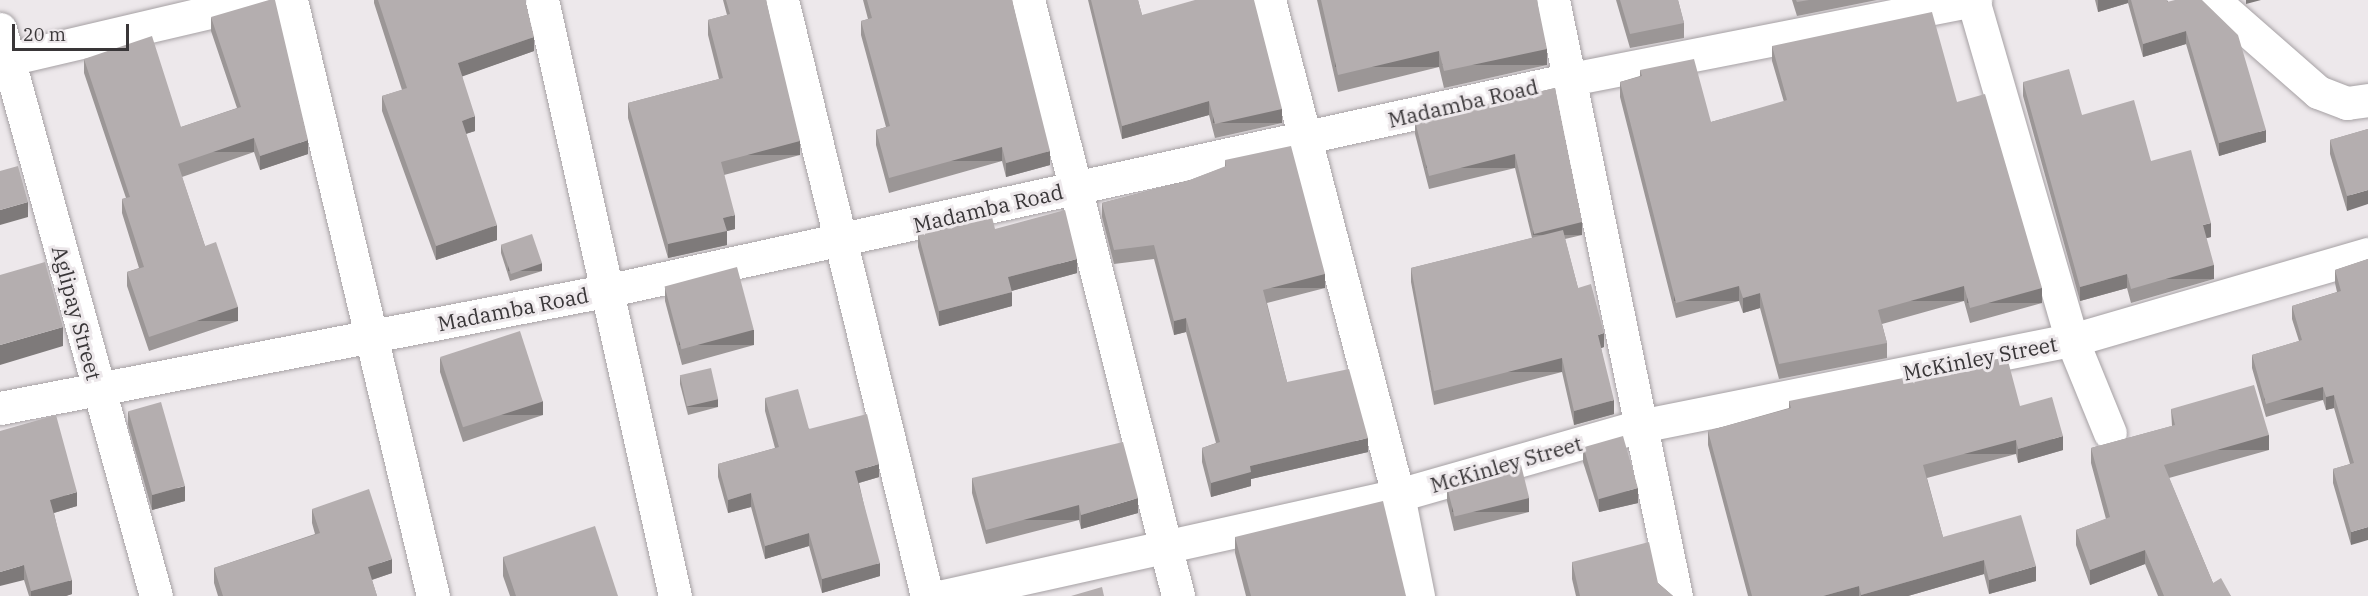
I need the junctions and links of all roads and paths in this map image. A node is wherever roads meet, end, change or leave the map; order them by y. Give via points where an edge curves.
1 (261, 0) edge
2 (291, 0) edge
3 (542, 0) edge
4 (782, 0) edge
5 (1028, 0) edge
6 (1269, 0) edge
7 (1553, 0) edge
8 (1974, 0) edge
9 (2213, 0) edge
10 (5, 44) edge
11 (1566, 80) junction
12 (2368, 100) edge
13 (1304, 139) junction
14 (1072, 189) junction
15 (839, 242) junction
16 (2368, 254) edge
17 (610, 290) junction
18 (368, 338) junction
19 (2072, 340) junction
20 (96, 388) junction
21 (0, 408) edge
22 (1640, 426) junction
23 (2110, 433) dead end
24 (1398, 495) junction
25 (1166, 548) junction
26 (156, 596) edge
27 (432, 596) edge
28 (675, 596) edge
29 (927, 596) edge
30 (942, 596) edge
31 (1178, 596) edge
32 (1418, 596) edge
33 (1676, 596) edge

1 - 10 street
2 - 18 street
3 - 17 street
4 - 15 street
5 - 14 street
6 - 13 street
7 - 11 street
8 - 11 street, Madamba Road
8 - 19 street
9 - 12 street via 2318,92 2347,103
10 - 20 street, Aglipay Street
11 - 13 street, Madamba Road
11 - 22 street
13 - 14 street, Madamba Road
13 - 24 street
14 - 15 street, Madamba Road
14 - 25 street
15 - 17 street, Madamba Road
15 - 29 street
16 - 19 street, McKinley Street
17 - 18 street, Madamba Road
17 - 28 street
18 - 20 street, Madamba Road
18 - 27 street
19 - 22 street, McKinley Street
19 - 23 street
20 - 21 street, Madamba Road
20 - 26 street, Aglipay Street
22 - 24 street, McKinley Street
22 - 33 street
24 - 25 street, McKinley Street
24 - 32 street
25 - 30 street, McKinley Street
25 - 31 street

